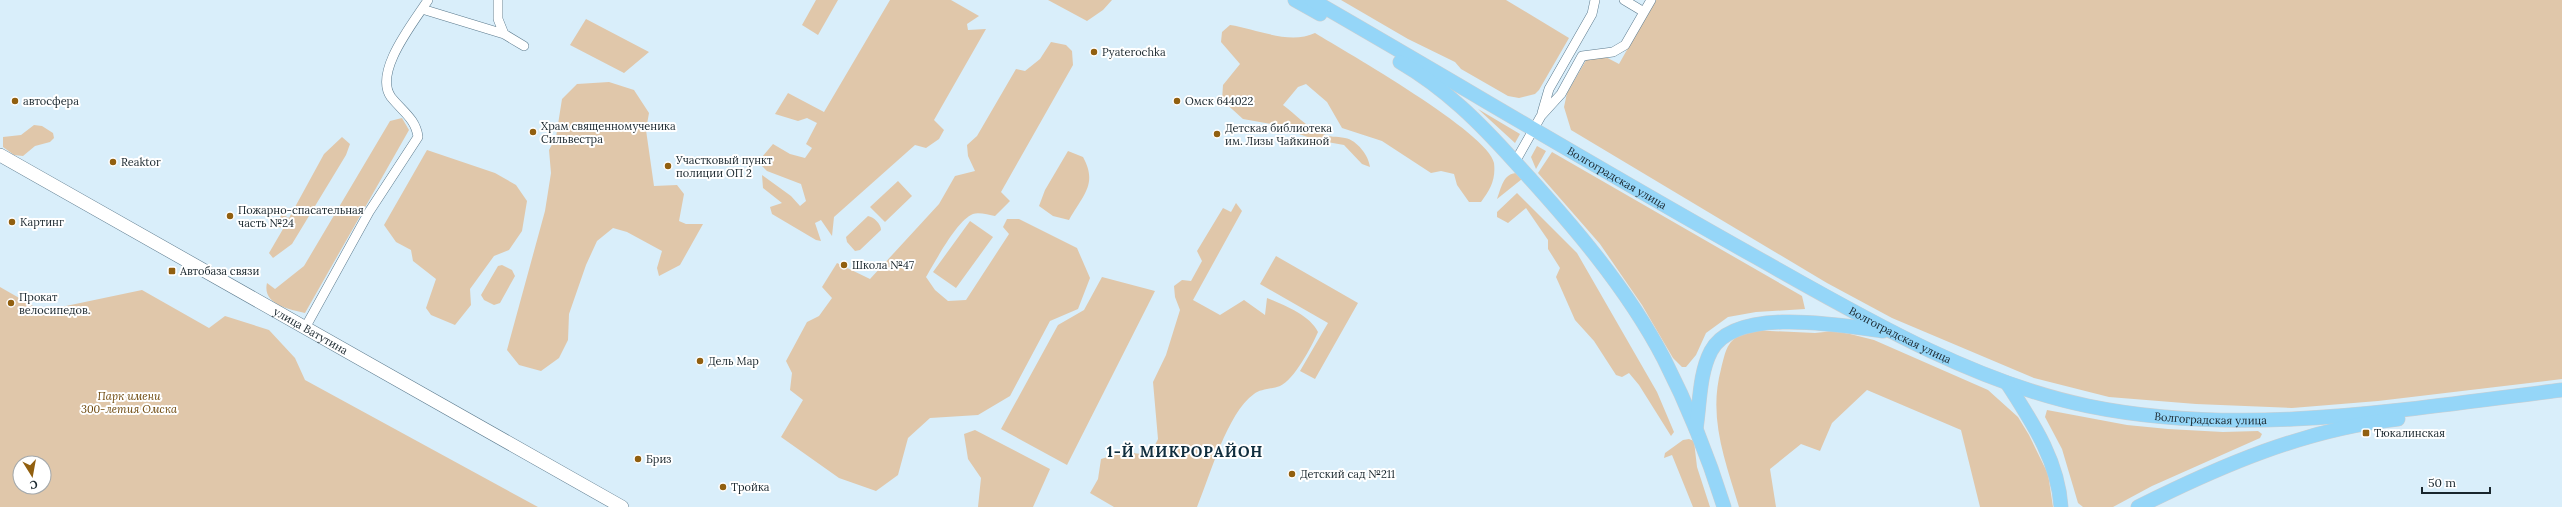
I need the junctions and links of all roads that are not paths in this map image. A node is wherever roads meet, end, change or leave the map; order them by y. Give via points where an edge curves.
1 (428, 0) edge
2 (498, 0) edge
3 (1295, 0) edge
4 (1312, 0) edge
5 (1595, 0) edge
6 (1624, 0) edge
7 (1651, 0) edge
8 (422, 9) junction
9 (1644, 12) junction
10 (504, 34) junction
11 (524, 46) dead end
12 (1542, 116) junction
13 (1533, 131) junction
14 (0, 154) edge
15 (1515, 162) junction
16 (305, 328) junction
17 (1891, 332) junction
18 (2007, 383) junction
19 (2562, 390) edge
20 (2562, 400) edge
21 (1696, 429) junction
22 (622, 507) edge
23 (1724, 507) edge
24 (2062, 507) edge
25 (2138, 507) edge

1 - 8 street
2 - 10 street via 498,19
3 - 15 main road via 1438,86 1457,101
4 - 13 main road, Волгоградская улица
5 - 12 street via 1592,14 1549,89
6 - 9 street
7 - 9 street
8 - 10 street
8 - 16 street via 390,61 386,84 391,96 417,126 418,137 370,212
9 - 12 street via 1620,50 1582,56 1561,94
10 - 11 street
12 - 13 street
13 - 15 street
13 - 17 main road, Волгоградская улица
14 - 16 main road, улица Ватутина
15 - 21 main road via 1565,217 1615,281 1663,358
16 - 22 main road, улица Ватутина
17 - 18 main road, Волгоградская улица
17 - 21 main road via 1813,323 1761,323 1738,328 1723,336 1711,351 1704,375
18 - 19 main road, Волгоградская улица via 2086,406 2124,412 2233,420 2331,416
18 - 24 main road via 2044,442 2055,471
20 - 25 main road via 2390,420 2316,435 2264,451
21 - 23 main road

